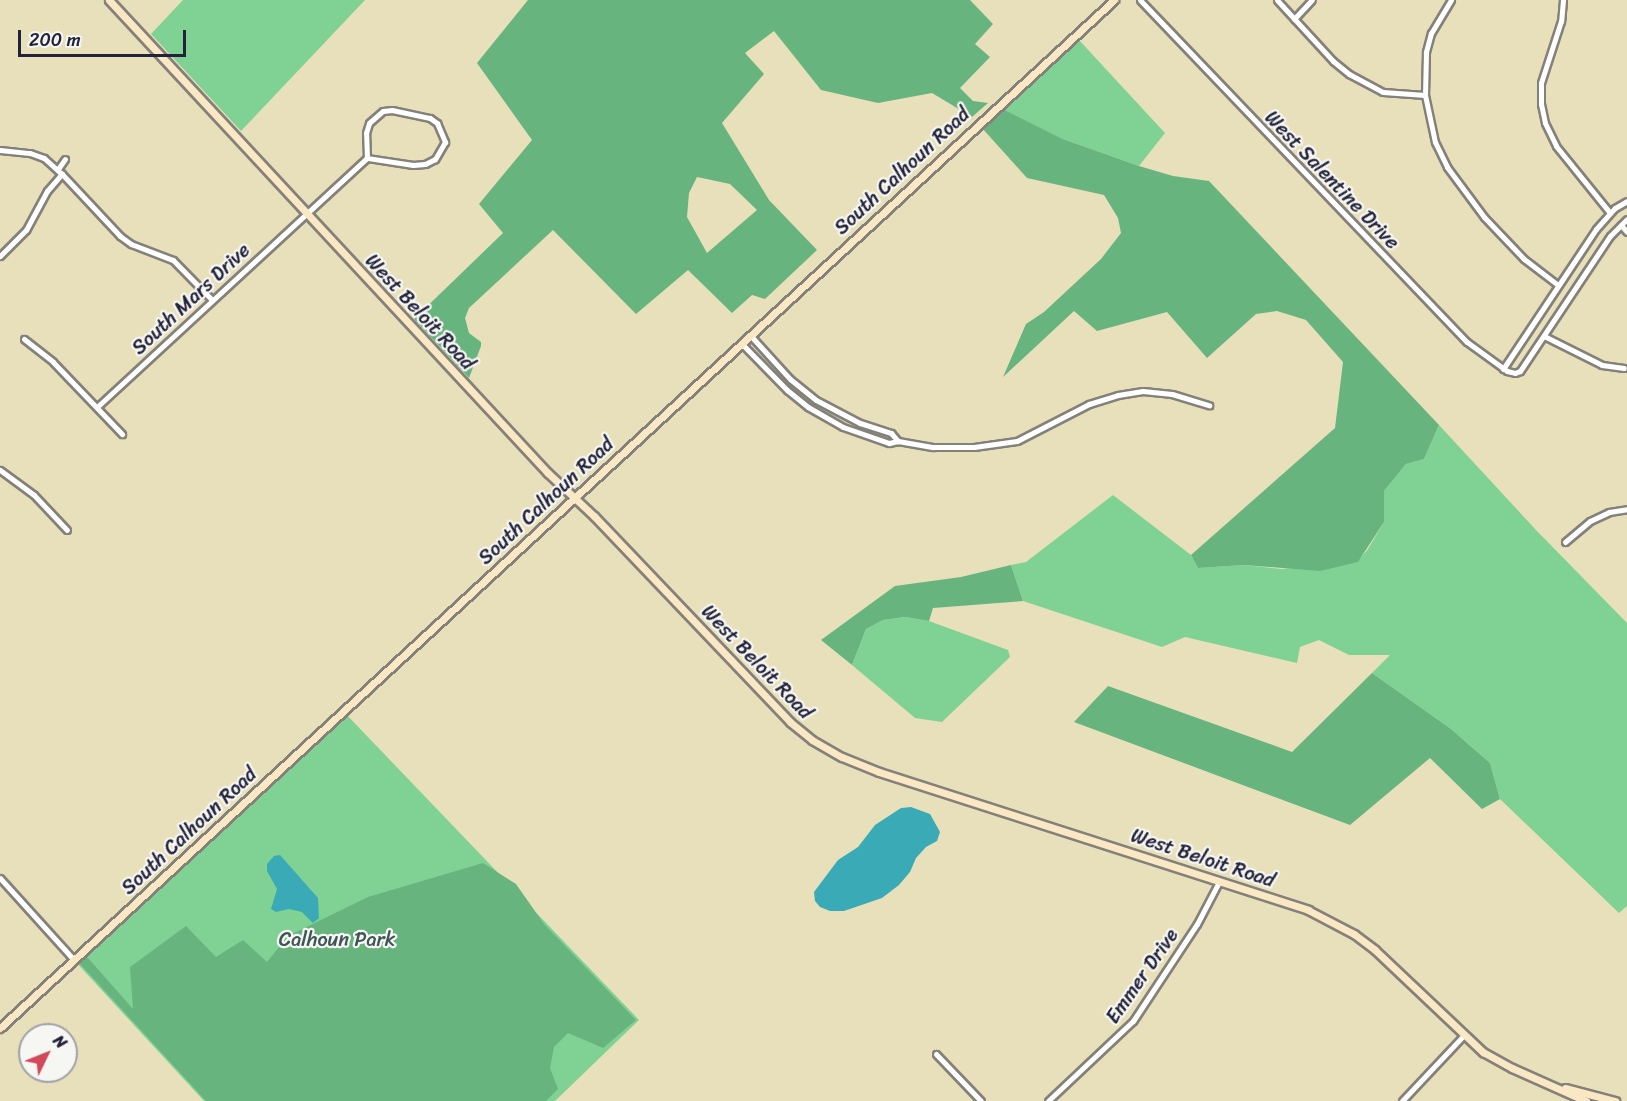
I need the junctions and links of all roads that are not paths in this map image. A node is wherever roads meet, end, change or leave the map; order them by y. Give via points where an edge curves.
1 (109, 0) edge
2 (1114, 0) edge
3 (1140, 0) edge
4 (1277, 0) edge
5 (1312, 0) edge
6 (1451, 0) edge
7 (1563, 0) edge
8 (1294, 19) junction
9 (1425, 95) junction
10 (0, 150) edge
11 (368, 158) junction
12 (65, 159) dead end
13 (60, 171) junction
14 (1627, 201) edge
15 (306, 213) junction
16 (1610, 213) junction
17 (1627, 219) edge
18 (1621, 225) junction
19 (1627, 232) edge
20 (0, 256) edge
21 (1558, 285) junction
22 (212, 300) junction
23 (750, 335) junction
24 (1544, 336) junction
25 (24, 339) dead end
26 (741, 343) junction
27 (1624, 368) dead end
28 (1503, 369) junction
29 (814, 398) junction
30 (1209, 405) dead end
31 (97, 407) junction
32 (808, 407) junction
33 (855, 420) junction
34 (851, 430) junction
35 (122, 434) dead end
36 (898, 441) junction
37 (0, 470) edge
38 (574, 498) junction
39 (1627, 509) edge
40 (66, 530) dead end
41 (1565, 542) dead end
42 (0, 878) edge
43 (1219, 882) junction
44 (74, 960) junction
45 (0, 1028) edge
46 (1464, 1035) junction
47 (936, 1053) dead end
48 (1554, 1085) junction
49 (981, 1101) edge
50 (1048, 1101) edge
51 (1402, 1101) edge
52 (1586, 1101) edge
53 (1615, 1101) edge

1 - 15 main road, West Beloit Road
2 - 23 main road, South Calhoun Road
3 - 28 street, West Salentine Drive via 1467,342
4 - 8 street
5 - 8 street
6 - 9 street via 1431,33 1426,52
7 - 16 street via 1561,21 1541,83 1540,104 1556,146
8 - 9 street via 1333,61 1367,85 1399,95
9 - 21 street via 1435,142 1463,192 1508,243
10 - 13 street via 38,155
11 - 11 street via 369,123 383,111 430,118 442,131 442,152 425,164
11 - 15 street, South Mars Drive
12 - 13 street
13 - 20 street via 26,230
13 - 22 street via 120,236 173,260
14 - 16 street
15 - 22 street, South Mars Drive
15 - 38 main road, West Beloit Road
16 - 21 street
17 - 18 street
18 - 19 street
18 - 24 street via 1596,255
21 - 28 street
22 - 31 street, South Mars Drive
23 - 26 main road, South Calhoun Road
23 - 29 street
24 - 27 street via 1602,365
24 - 28 street, West Salentine Drive via 1520,371
25 - 31 street
26 - 32 street
26 - 38 main road, South Calhoun Road
29 - 32 street
29 - 33 street
30 - 36 street via 1172,394 1143,391 1089,404 1017,441 933,447
31 - 35 street
32 - 34 street
33 - 34 street
33 - 36 street via 891,433
34 - 36 street via 889,443
37 - 40 street via 34,495
38 - 43 main road, West Beloit Road via 790,722 826,749 879,772
38 - 44 main road, South Calhoun Road
39 - 41 street via 1590,520
42 - 44 street
43 - 46 main road, West Beloit Road via 1308,909 1354,934
43 - 50 street, Emmer Drive via 1197,924 1133,1021
44 - 45 main road, South Calhoun Road
46 - 48 main road, West Beloit Road via 1498,1060
46 - 51 street
47 - 49 street
48 - 52 main road, West Beloit Road
48 - 53 main road, West Beloit Road

